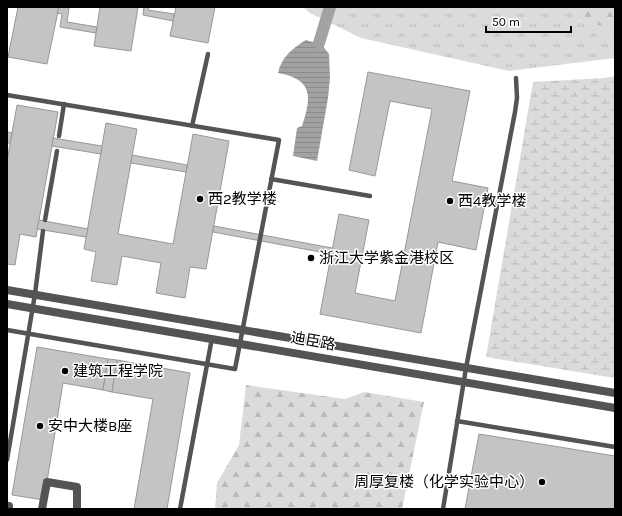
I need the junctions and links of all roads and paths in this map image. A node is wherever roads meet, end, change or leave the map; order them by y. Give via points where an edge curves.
1 (208, 54) dead end
2 (516, 78) dead end
3 (7, 95) edge
4 (64, 104) junction
5 (192, 126) junction
6 (59, 136) dead end
7 (57, 151) dead end
8 (271, 179) junction
9 (370, 196) dead end
10 (45, 220) dead end
11 (43, 231) dead end
12 (7, 290) edge
13 (34, 294) junction
14 (7, 304) edge
15 (32, 308) junction
16 (7, 330) edge
17 (243, 330) junction
18 (28, 334) junction
19 (212, 338) junction
20 (240, 343) junction
21 (206, 364) junction
22 (466, 368) junction
23 (464, 383) junction
24 (615, 394) edge
25 (615, 408) edge
26 (457, 421) junction
27 (615, 447) edge
28 (7, 460) edge
29 (7, 506) edge
30 (9, 509) edge
31 (42, 509) edge
32 (77, 509) edge
33 (180, 509) edge
34 (443, 509) edge

1 - 5 lane
2 - 22 lane via 515,112
3 - 4 lane
4 - 5 lane
4 - 6 lane
5 - 8 lane via 279,140
7 - 10 lane
8 - 9 lane
8 - 17 lane
11 - 13 lane
12 - 13 street, 迪臣路
13 - 15 lane
13 - 17 street, 迪臣路
14 - 15 street, 迪臣路
15 - 18 lane
15 - 19 street, 迪臣路
16 - 18 lane
17 - 20 lane
17 - 22 street, 迪臣路
18 - 21 lane
18 - 28 lane
19 - 20 street, 迪臣路
19 - 21 lane
20 - 21 lane via 235,369
20 - 23 street, 迪臣路 via 454,379
21 - 33 lane
22 - 23 lane
22 - 24 street, 迪臣路
23 - 25 street, 迪臣路
23 - 26 lane
26 - 27 lane
26 - 34 lane
29 - 30 street
31 - 32 street via 47,482 77,487

